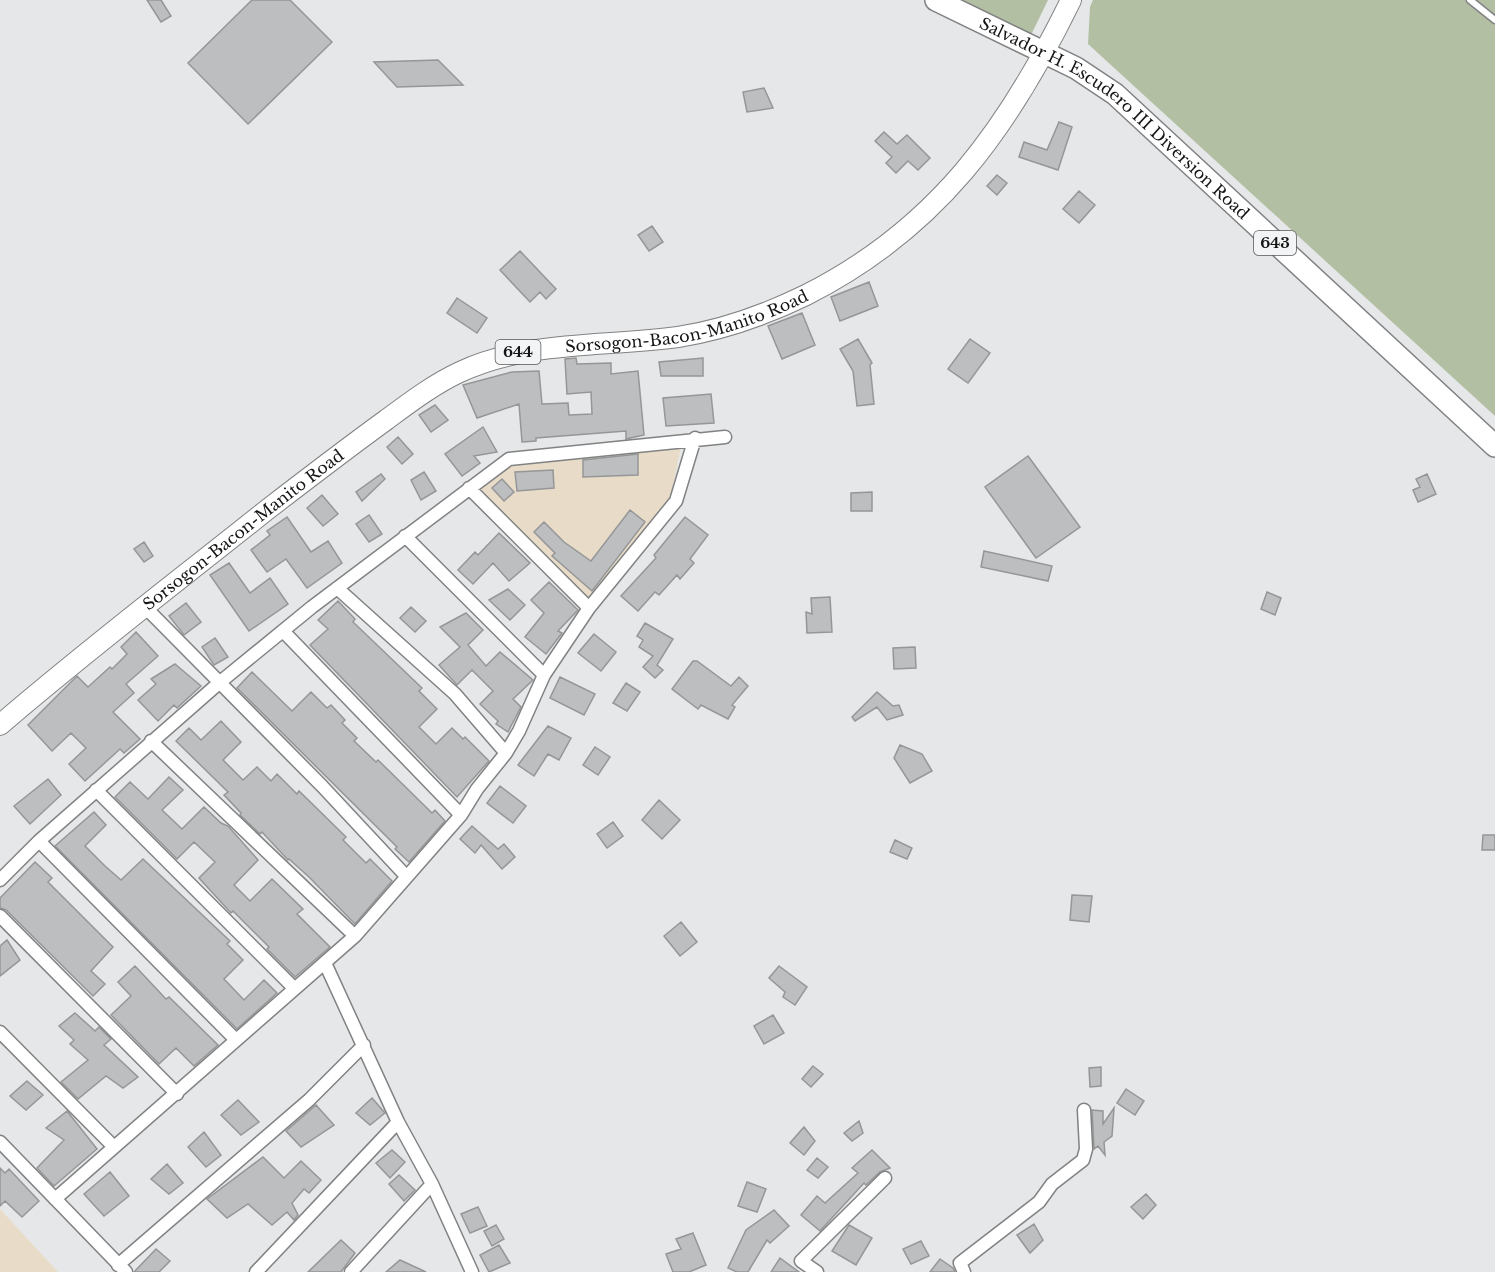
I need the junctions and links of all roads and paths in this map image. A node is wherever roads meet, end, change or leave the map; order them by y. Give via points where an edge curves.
1 (936, 0) edge
2 (1071, 0) edge
3 (1470, 0) edge
4 (1495, 20) edge
5 (1045, 52) junction
6 (725, 437) dead end
7 (695, 438) junction
8 (1495, 446) edge
9 (469, 488) junction
10 (405, 536) junction
11 (337, 588) junction
12 (144, 606) junction
13 (589, 608) junction
14 (283, 631) junction
15 (544, 675) junction
16 (219, 683) junction
17 (0, 725) edge
18 (151, 741) junction
19 (506, 753) junction
20 (96, 790) junction
21 (461, 815) junction
22 (39, 841) junction
23 (406, 876) junction
24 (0, 880) edge
25 (0, 916) edge
26 (355, 936) junction
27 (325, 963) junction
28 (294, 988) junction
29 (0, 1032) edge
30 (236, 1040) junction
31 (364, 1045) junction
32 (177, 1094) junction
33 (1084, 1110) dead end
34 (398, 1122) junction
35 (0, 1142) edge
36 (114, 1148) junction
37 (885, 1178) dead end
38 (432, 1184) junction
39 (55, 1199) junction
40 (122, 1268) edge
41 (256, 1272) edge
42 (351, 1272) edge
43 (472, 1272) edge
44 (817, 1272) edge
45 (964, 1272) edge

1 - 5 highway, Salvador H. Escudero III Diversion Road / 643
2 - 5 main road, Sorsogon-Bacon-Manito Road / 644
3 - 4 lane
5 - 8 highway, Salvador H. Escudero III Diversion Road / 643 via 1115,94
5 - 12 main road, Sorsogon-Bacon-Manito Road / 644 via 975,160 917,220 868,260 779,308 709,331 643,341 528,350 458,372 356,442
6 - 7 street
7 - 9 street via 509,459
7 - 13 street via 676,501
9 - 10 street
9 - 13 street
10 - 11 street
10 - 15 street
11 - 14 street
11 - 19 street via 454,694
12 - 16 street
12 - 17 main road, Sorsogon-Bacon-Manito Road / 644
13 - 15 street
14 - 16 street
14 - 21 street
15 - 19 street
16 - 18 street
16 - 23 street
18 - 20 street
18 - 26 street
19 - 21 street
20 - 22 street
20 - 28 street
21 - 23 street
22 - 24 street
22 - 30 street
23 - 26 street
25 - 32 street
26 - 27 street
27 - 28 street
27 - 31 street
28 - 30 street
29 - 36 street
30 - 32 street
31 - 34 street
31 - 40 street via 309,1100
32 - 36 street
33 - 45 street via 1083,1160 1052,1184 1039,1202 960,1263
34 - 38 street
34 - 41 street
35 - 39 street
36 - 39 street
37 - 44 street via 801,1261
38 - 42 street
38 - 43 street
39 - 40 street

